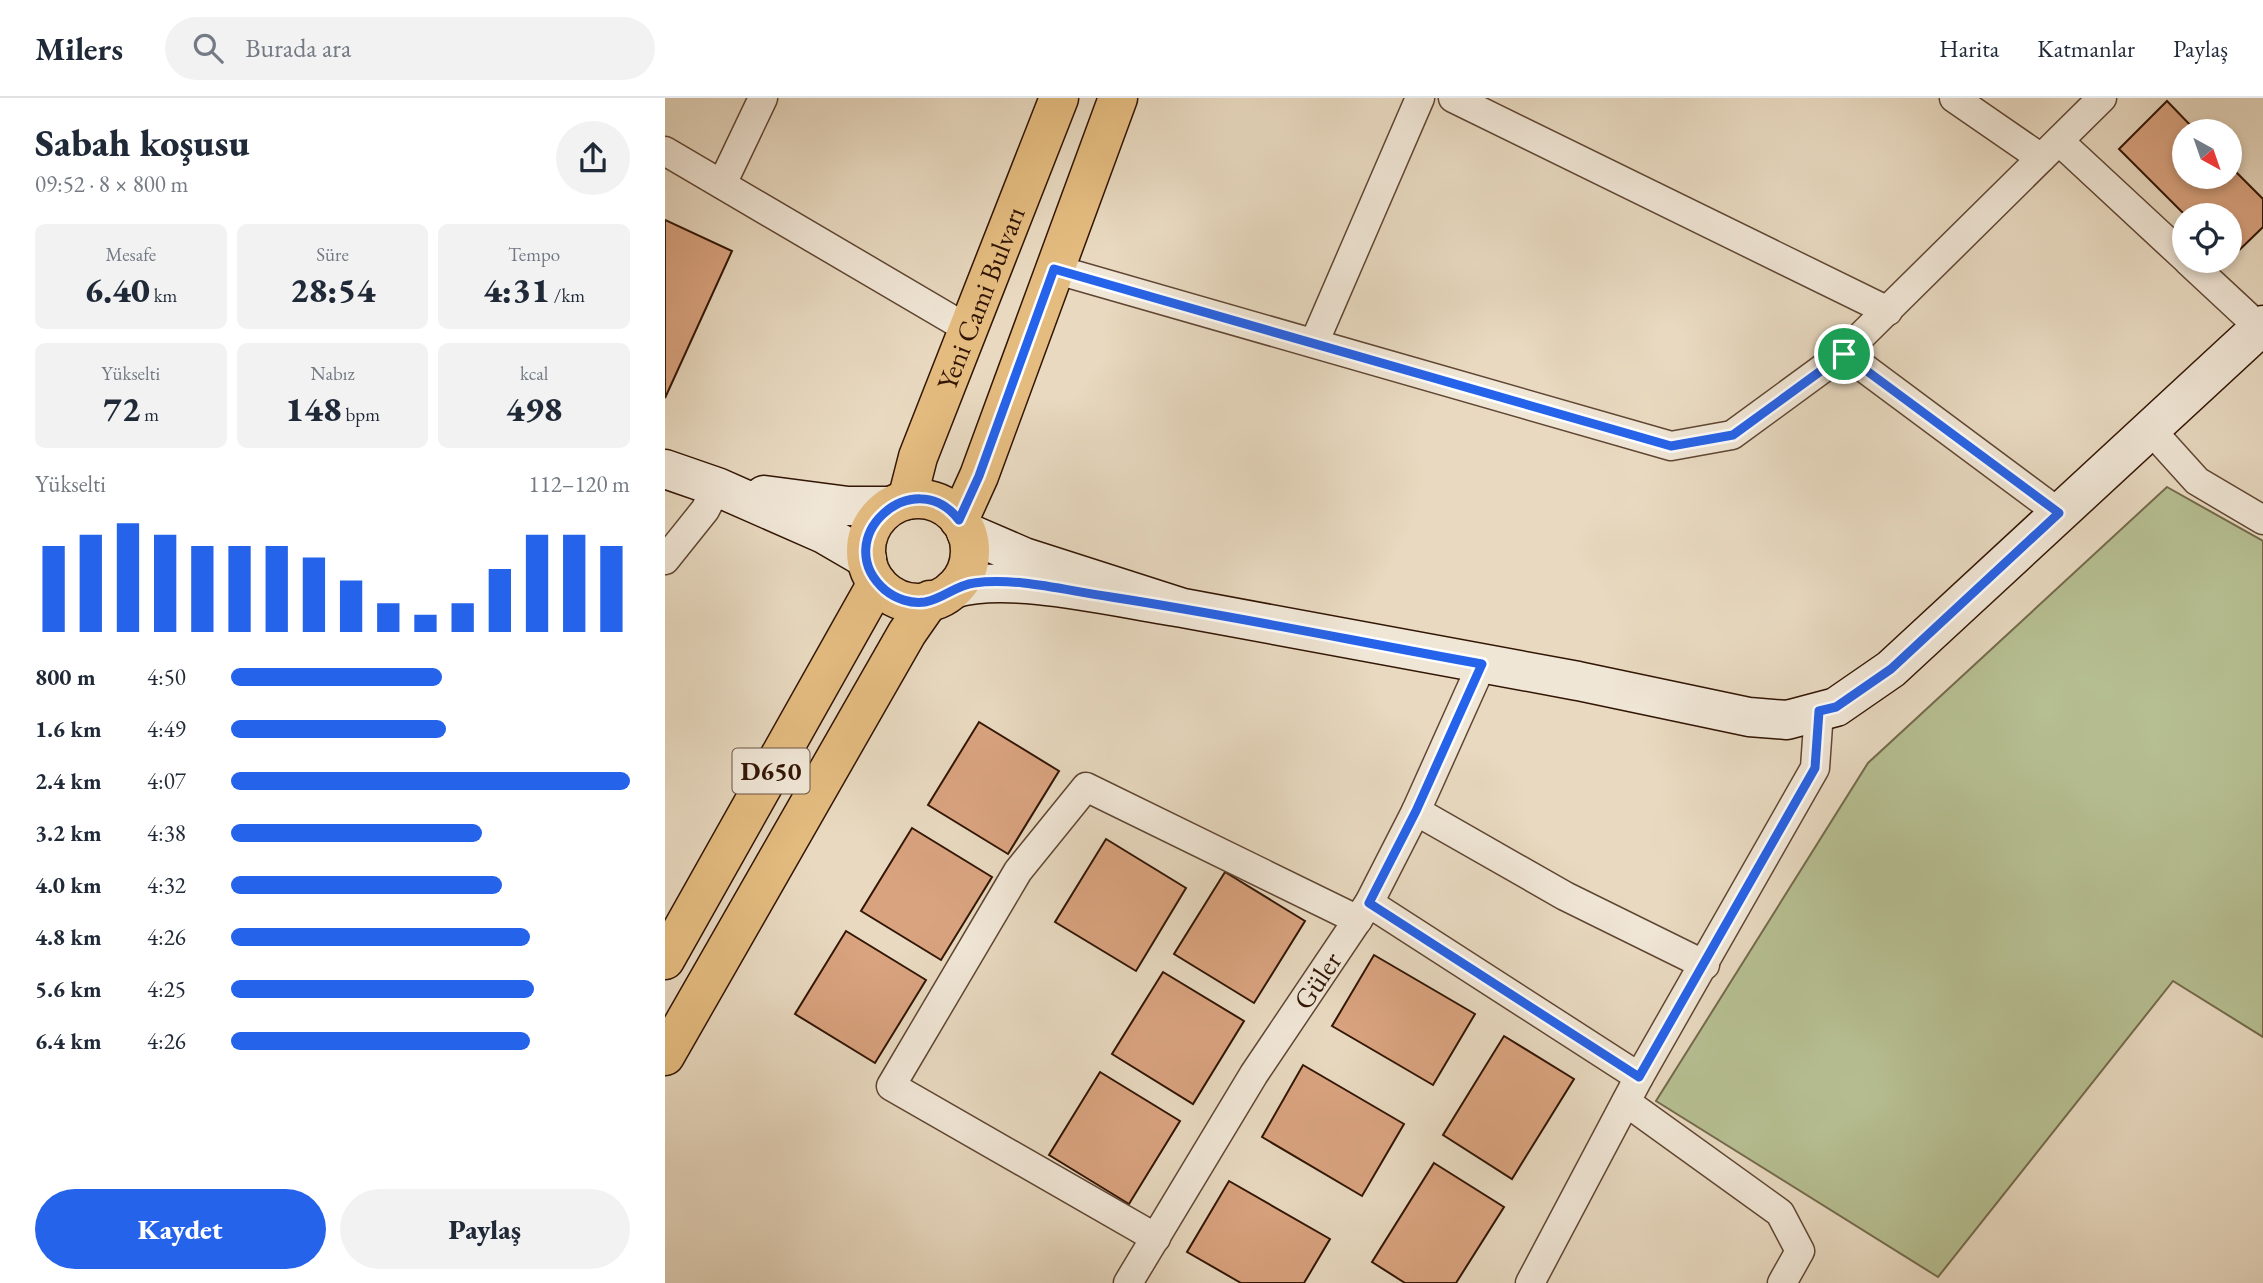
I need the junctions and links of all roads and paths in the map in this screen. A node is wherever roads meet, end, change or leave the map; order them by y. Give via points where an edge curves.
1 (763, 98) edge
2 (1059, 98) edge
3 (1118, 98) edge
4 (1420, 98) edge
5 (1453, 98) edge
6 (1954, 98) edge
7 (2102, 98) edge
8 (2050, 150) junction
9 (665, 151) edge
10 (722, 184) junction
11 (2172, 247) edge
12 (1054, 269) junction
13 (2202, 273) edge
14 (1888, 311) junction
15 (2262, 326) edge
16 (968, 329) junction
17 (1314, 343) junction
18 (1844, 354) junction
19 (2151, 429) junction
20 (665, 469) edge
21 (717, 487) junction
22 (899, 503) junction
23 (2059, 513) junction
24 (2263, 520) edge
25 (963, 526) junction
26 (665, 560) edge
27 (872, 571) junction
28 (941, 595) junction
29 (1184, 608) junction
30 (1482, 664) junction
31 (1819, 711) junction
32 (1416, 811) junction
33 (1364, 911) junction
34 (665, 960) edge
35 (1705, 965) junction
36 (665, 1056) edge
37 (1639, 1077) junction
38 (1626, 1102) junction
39 (1156, 1238) junction
40 (1128, 1283) edge
41 (1530, 1283) edge
42 (1783, 1283) edge

1 - 10 street
2 - 16 main road, Yeni Cami Bulvarı
3 - 12 main road, Yeni Cami Bulvarı
4 - 17 street
5 - 14 street
6 - 8 street
7 - 8 street
8 - 11 street
8 - 14 street
9 - 10 street
10 - 16 street
12 - 17 street
12 - 25 main road, Yeni Cami Bulvarı
13 - 15 street
14 - 18 street
15 - 19 street
16 - 22 main road, Yeni Cami Bulvarı
17 - 18 street via 1671,446 1733,435
18 - 23 street
19 - 23 street
19 - 24 street via 2197,481
20 - 21 street
21 - 22 street via 848,506
21 - 26 street via 705,510
21 - 27 street via 824,534
22 - 25 main road via 925,499 942,504
22 - 27 main road via 878,518 869,533
23 - 31 street via 1891,669 1836,707
25 - 28 main road via 969,560 963,576
25 - 29 street via 1024,556
27 - 28 main road via 891,595 906,601
27 - 34 main road, D650
28 - 29 street via 973,583 1014,583
28 - 36 main road via 907,632
29 - 30 street
30 - 31 street via 1749,717 1787,720
30 - 32 street, Güler
31 - 35 street via 1815,768
32 - 33 street, Güler
32 - 35 street via 1565,896
33 - 37 street
33 - 39 street, Güler via 1254,1074
33 - 39 street via 1086,787 1019,870 891,1086
35 - 37 street
37 - 38 street
38 - 41 street
38 - 42 street via 1780,1213 1800,1251
39 - 40 street, Güler

